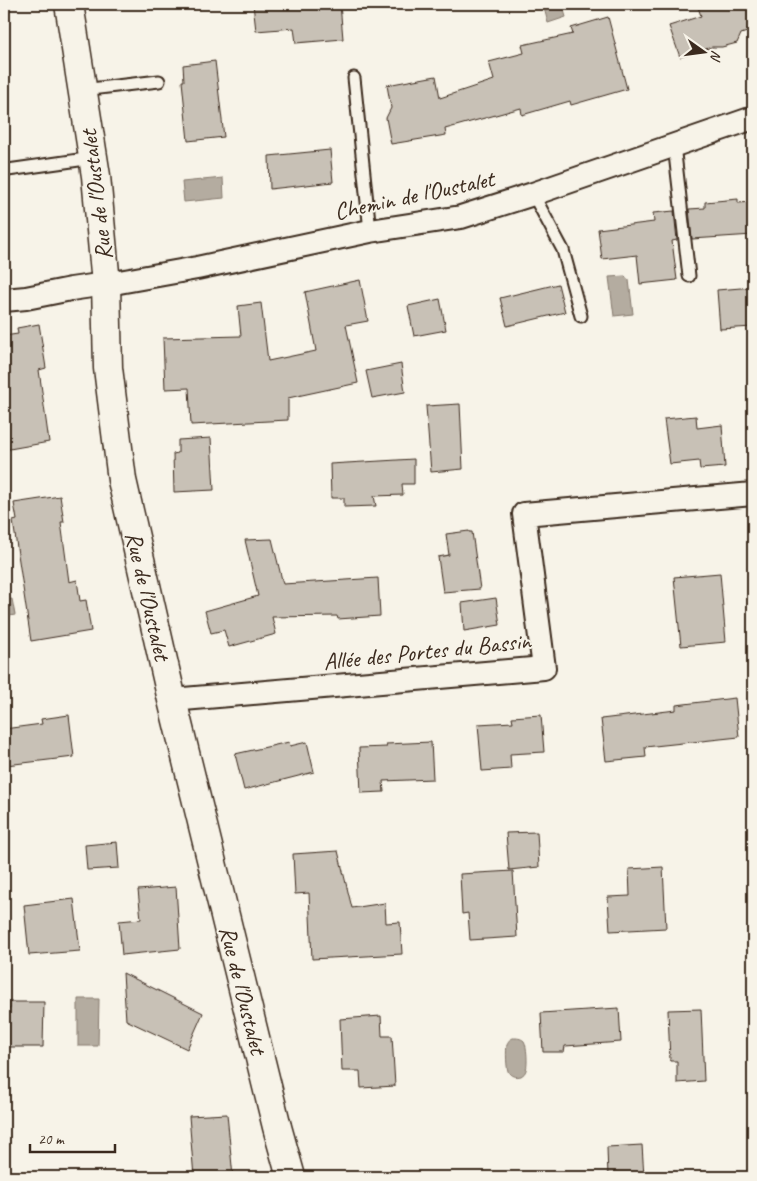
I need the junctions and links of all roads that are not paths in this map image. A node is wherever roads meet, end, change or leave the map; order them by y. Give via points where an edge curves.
1 (68, 4) edge
2 (354, 78) dead end
3 (159, 81) dead end
4 (82, 90) junction
5 (753, 118) edge
6 (674, 145) junction
7 (94, 158) junction
8 (8, 170) dead end
9 (533, 194) junction
10 (370, 231) junction
11 (689, 276) dead end
12 (106, 284) junction
13 (4, 300) edge
14 (581, 316) dead end
15 (753, 494) edge
16 (172, 700) junction
17 (291, 1177) edge

1 - 4 street, Rue de l'Oustalet
2 - 10 lane
3 - 4 lane
4 - 7 street, Rue de l'Oustalet
5 - 6 street, Chemin de l'Oustalet
6 - 9 street, Chemin de l'Oustalet
6 - 11 lane
7 - 8 lane
7 - 12 street, Rue de l'Oustalet
9 - 10 street, Chemin de l'Oustalet via 461,217
9 - 14 lane via 563,250
10 - 12 street, Chemin de l'Oustalet
12 - 13 street, Chemin de l'Oustalet
12 - 16 street, Rue de l'Oustalet via 108,368 122,480
15 - 16 street, Allée des Portes du Bassin via 524,514 544,668
16 - 17 street, Rue de l'Oustalet

